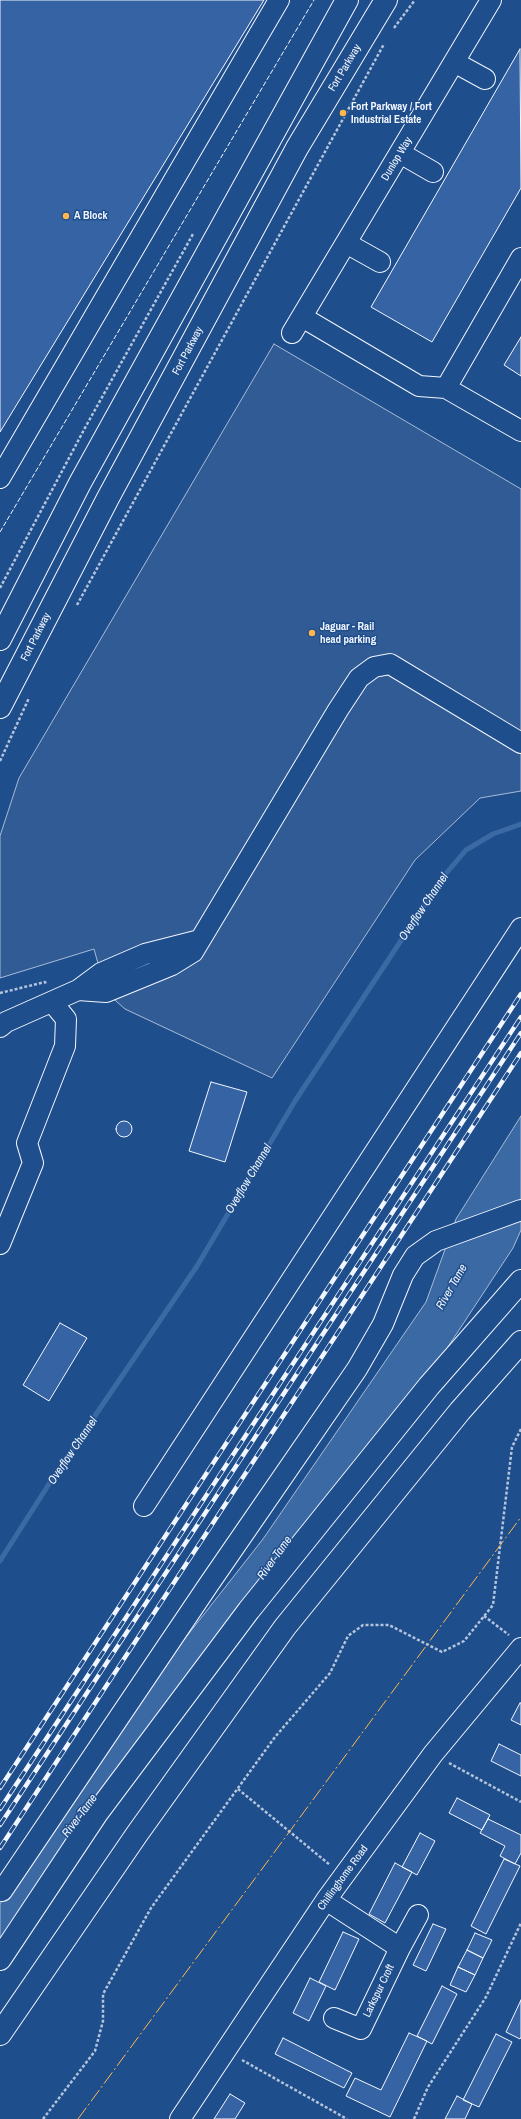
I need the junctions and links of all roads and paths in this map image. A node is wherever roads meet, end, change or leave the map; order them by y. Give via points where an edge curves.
1 (279, 0) edge
2 (347, 0) edge
3 (386, 0) edge
4 (414, 0) edge
5 (491, 0) edge
6 (392, 30) dead end
7 (386, 42) dead end
8 (454, 62) junction
9 (484, 79) dead end
10 (400, 153) junction
11 (432, 172) dead end
12 (346, 243) junction
13 (521, 258) edge
14 (380, 262) dead end
15 (446, 388) junction
16 (521, 431) edge
17 (0, 478) edge
18 (76, 607) dead end
19 (0, 639) edge
20 (32, 691) dead end
21 (0, 707) edge
22 (521, 743) edge
23 (0, 761) edge
24 (521, 928) edge
25 (52, 1002) junction
26 (2, 1024) edge
27 (521, 1210) edge
28 (0, 1244) edge
29 (521, 1281) edge
30 (521, 1342) edge
31 (521, 1429) edge
32 (144, 1506) dead end
33 (484, 1616) junction
34 (518, 1644) edge
35 (433, 1754) junction
36 (238, 1789) junction
37 (521, 1802) edge
38 (344, 1876) junction
39 (2, 1892) dead end
40 (326, 1900) junction
41 (418, 1915) dead end
42 (521, 1923) edge
43 (400, 1948) junction
44 (0, 1959) edge
45 (334, 2018) dead end
46 (0, 2034) edge
47 (225, 2051) junction
48 (43, 2119) edge
49 (180, 2119) edge
50 (348, 2119) edge
51 (414, 2119) edge

1 - 17 street
2 - 19 main road via 80,483
3 - 21 main road, Fort Parkway via 297,148 108,498
4 - 6 path
5 - 8 street, Dunlop Way
7 - 18 path
8 - 9 street
8 - 10 street, Dunlop Way
10 - 11 street
10 - 12 street, Dunlop Way
12 - 14 street
12 - 15 street, Dunlop Way via 297,325 342,340 419,386
13 - 15 street
15 - 16 street
20 - 23 path
22 - 25 street via 390,664 374,667 359,678 338,710 201,940 145,954 101,973 78,990
24 - 32 street
25 - 26 street
25 - 28 street via 66,1019 65,1046 27,1143 33,1163
27 - 39 street via 436,1241 415,1256 403,1275 383,1324 357,1369 208,1584
29 - 44 main road via 429,1386 249,1610 97,1813
30 - 46 main road via 460,1411 285,1627 137,1834
31 - 33 path via 512,1447 493,1605
33 - 34 path
33 - 36 path via 464,1641 442,1652 389,1625 363,1625 348,1636 330,1673 275,1737
34 - 35 street, Chillinghome Road
35 - 37 path
35 - 38 street, Chillinghome Road
36 - 38 path
36 - 48 path via 151,1908 103,1994 103,2021 95,2051
38 - 40 street, Chillinghome Road
40 - 43 street
40 - 47 street, Chillinghome Road
41 - 43 street, Larkspur Croft
42 - 51 path via 486,1997 428,2086
43 - 45 street, Larkspur Croft via 361,2029
47 - 49 street, Chillinghome Road
47 - 50 path

